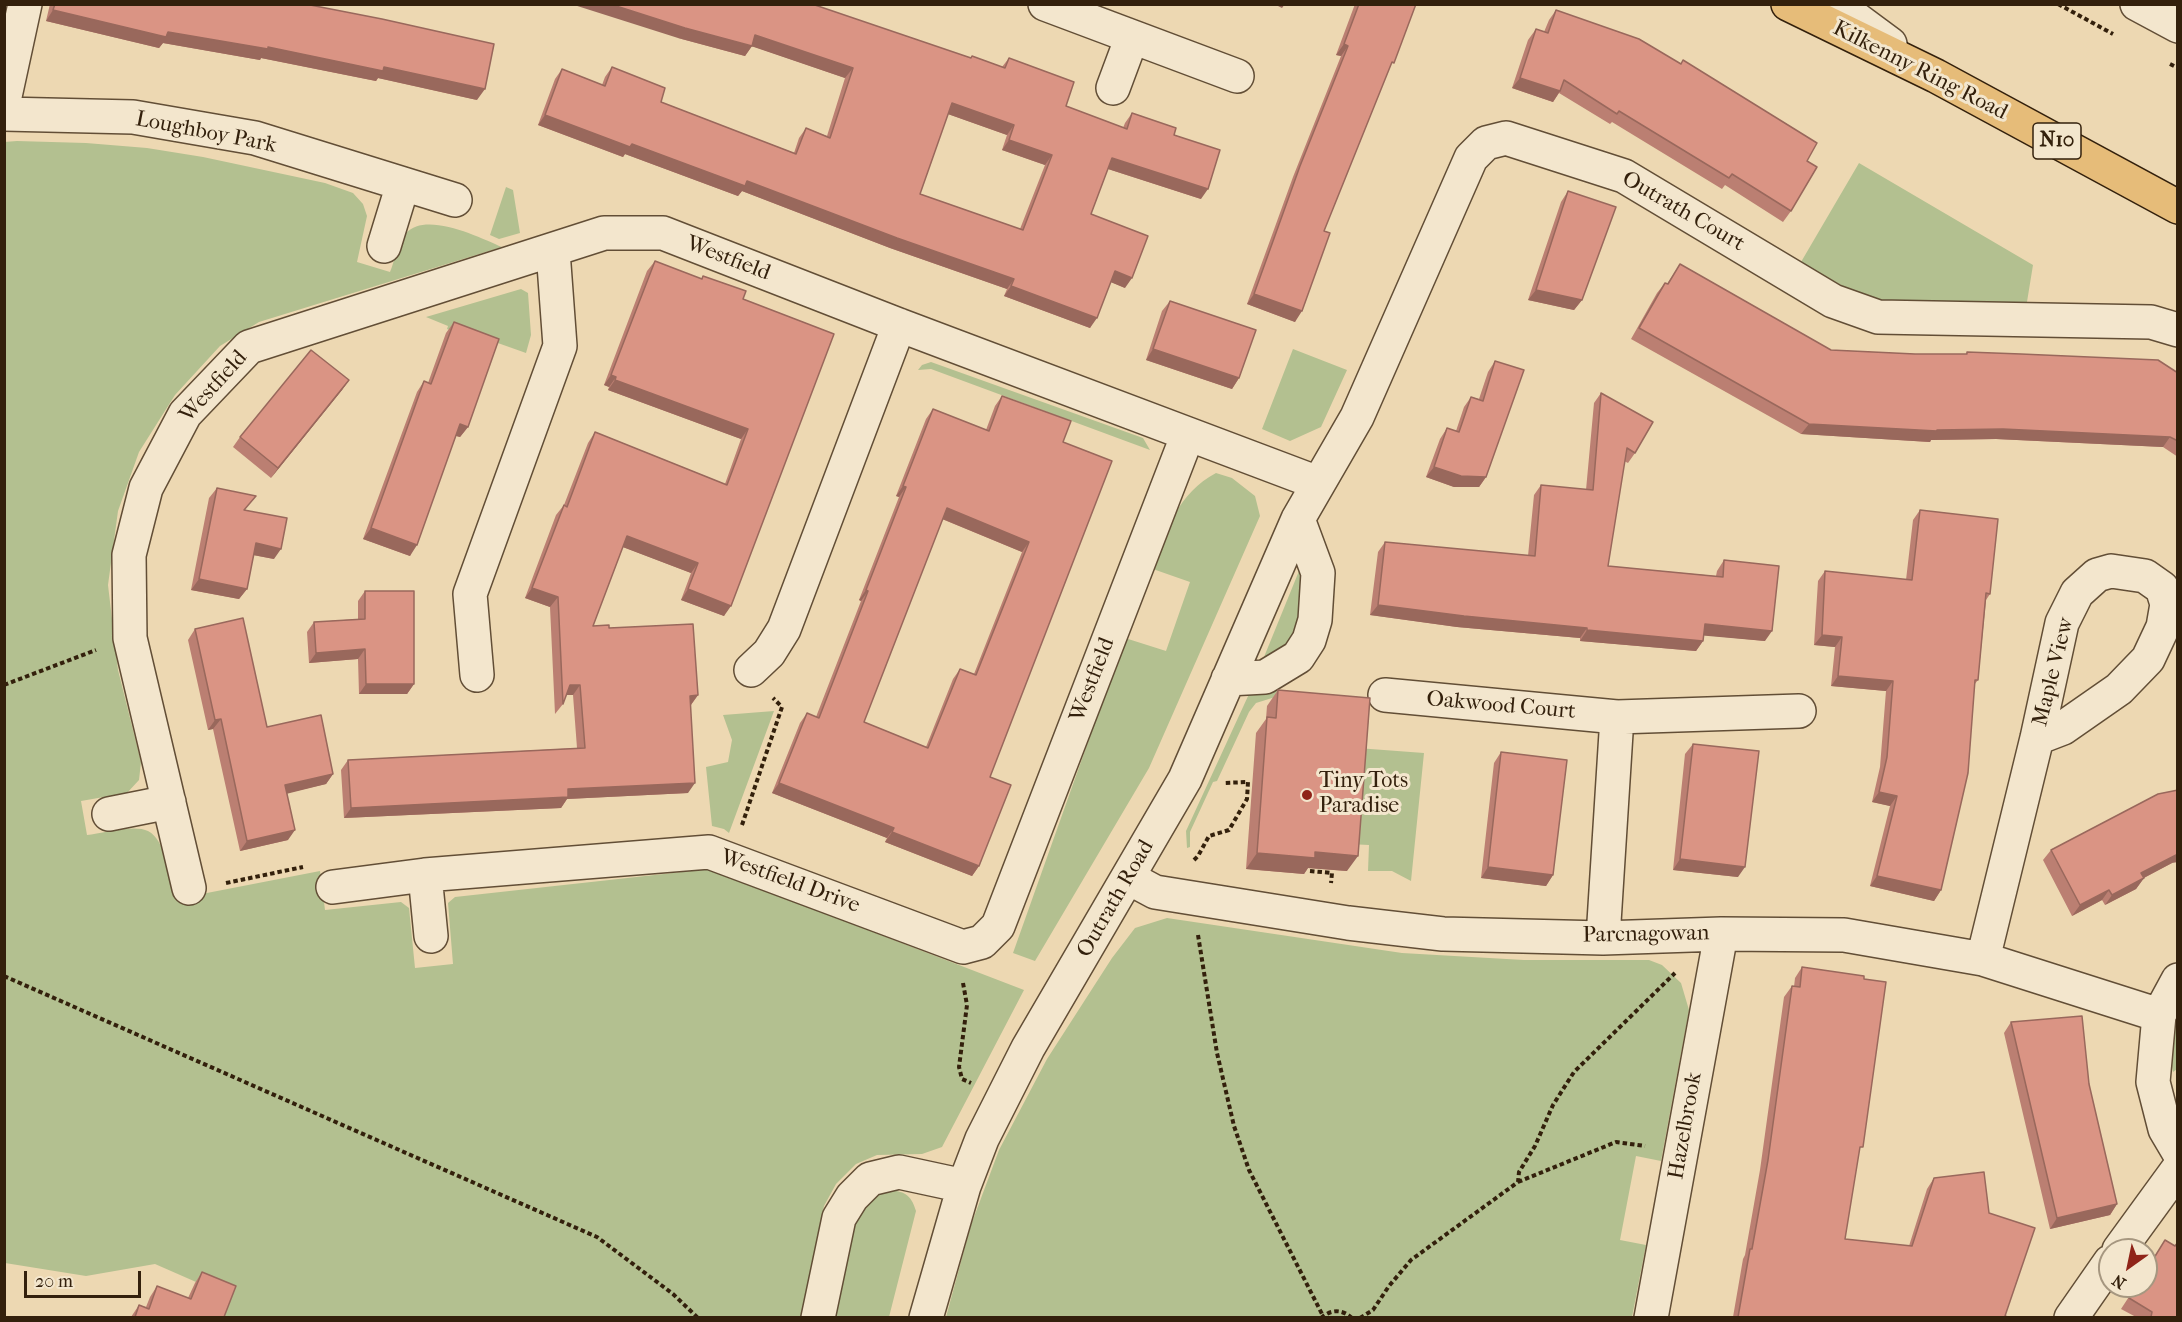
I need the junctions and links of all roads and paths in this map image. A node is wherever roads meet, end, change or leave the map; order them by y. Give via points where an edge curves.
1 (25, 4) edge
2 (1045, 4) edge
3 (1788, 4) edge
4 (1836, 4) edge
5 (2137, 4) edge
6 (2178, 26) edge
7 (1132, 37) junction
8 (1237, 76) dead end
9 (1936, 76) junction
10 (1113, 88) dead end
11 (4, 101) edge
12 (4, 114) edge
13 (403, 184) junction
14 (454, 201) dead end
15 (2178, 207) edge
16 (384, 246) dead end
17 (553, 251) junction
18 (899, 325) junction
19 (2178, 330) edge
20 (1188, 434) junction
21 (1318, 483) junction
22 (1298, 519) junction
23 (130, 638) junction
24 (751, 670) joint
25 (477, 675) dead end
26 (1228, 679) junction
27 (4, 685) edge
28 (1385, 695) dead end
29 (1799, 711) dead end
30 (1617, 717) junction
31 (2037, 738) junction
32 (1221, 783) dead end
33 (169, 802) junction
34 (109, 814) dead end
35 (1198, 856) dead end
36 (730, 859) junction
37 (1310, 871) edge
38 (424, 875) junction
39 (323, 876) joint
40 (1129, 878) junction
41 (1331, 883) dead end
42 (221, 884) dead end
43 (189, 888) dead end
44 (1196, 933) dead end
45 (1721, 934) junction
46 (431, 936) dead end
47 (1603, 938) junction
48 (963, 947) junction
49 (1983, 959) junction
50 (4, 976) edge
51 (2178, 980) edge
52 (2159, 1015) junction
53 (1002, 1097) junction
54 (2178, 1151) edge
55 (1681, 1152) junction
56 (2178, 1169) edge
57 (1518, 1182) junction
58 (964, 1185) junction
59 (2127, 1238) edge
60 (2098, 1279) edge
61 (698, 1317) edge
62 (818, 1317) edge
63 (926, 1317) edge
64 (1322, 1317) edge
65 (1352, 1317) edge
66 (1360, 1317) edge
67 (1651, 1317) edge
68 (2071, 1317) edge

1 - 11 street
2 - 7 street
3 - 9 highway, Kilkenny Ring Road / N10
4 - 9 street
5 - 6 street
7 - 8 street
7 - 10 street
9 - 15 highway, Kilkenny Ring Road / N10
12 - 13 street, Loughboy Park via 133,117 255,138
13 - 14 street, Loughboy Park
13 - 16 street
17 - 18 street, Westfield via 604,233 663,233
17 - 23 street, Westfield via 249,347 185,414 146,488 129,555
17 - 25 street via 560,346 470,594
18 - 20 street, Westfield
18 - 24 street via 784,629 769,653
19 - 21 street, Outrath Court via 2151,322 1878,317 1833,301 1624,176 1506,138 1486,143 1471,158 1357,417
20 - 21 street, Westfield
20 - 48 street, Westfield via 998,926 982,942
21 - 22 street, Outrath Road
22 - 26 street, Outrath Road
22 - 26 street via 1318,573 1315,620 1309,640 1298,657 1265,677
23 - 27 path
23 - 33 street, Westfield
24 - 36 path via 782,708
26 - 40 street, Outrath Road via 1185,779
28 - 30 street, Oakwood Court
29 - 30 street, Oakwood Court
30 - 47 street
31 - 31 street, Maple View via 2062,623 2077,593 2097,575 2111,572 2145,576 2162,588 2167,604 2163,627 2148,659 2119,689 2063,728
31 - 49 street, Maple View
32 - 35 path via 1248,782 1247,799 1229,830 1209,836
33 - 34 street
33 - 43 street, Westfield
36 - 38 street, Westfield Drive via 709,852
36 - 48 street, Westfield Drive
37 - 41 path via 1332,873
38 - 39 street, Westfield Drive
38 - 46 street
39 - 42 path
40 - 47 street, Parcnagowan via 1155,892 1348,924 1443,934
40 - 53 street, Outrath Road
44 - 64 path via 1234,1126 1249,1170
45 - 47 street, Parcnagowan
45 - 49 street, Parcnagowan via 1844,935
45 - 55 street, Hazelbrook
45 - 57 path via 1664,981 1574,1072 1553,1105 1519,1172
48 - 53 path via 960,968 967,1005 959,1067 962,1079
49 - 52 street, Parcnagowan
50 - 61 path via 597,1237 674,1294
51 - 52 street
52 - 54 street via 2153,1082 2165,1128
53 - 58 street, Outrath Road
55 - 57 path via 1616,1142
55 - 67 street, Hazelbrook
56 - 59 street
57 - 66 path via 1411,1260 1373,1310
58 - 62 street via 900,1172 870,1179 839,1218
58 - 63 street, Outrath Road
60 - 68 street
64 - 65 path via 1333,1311

